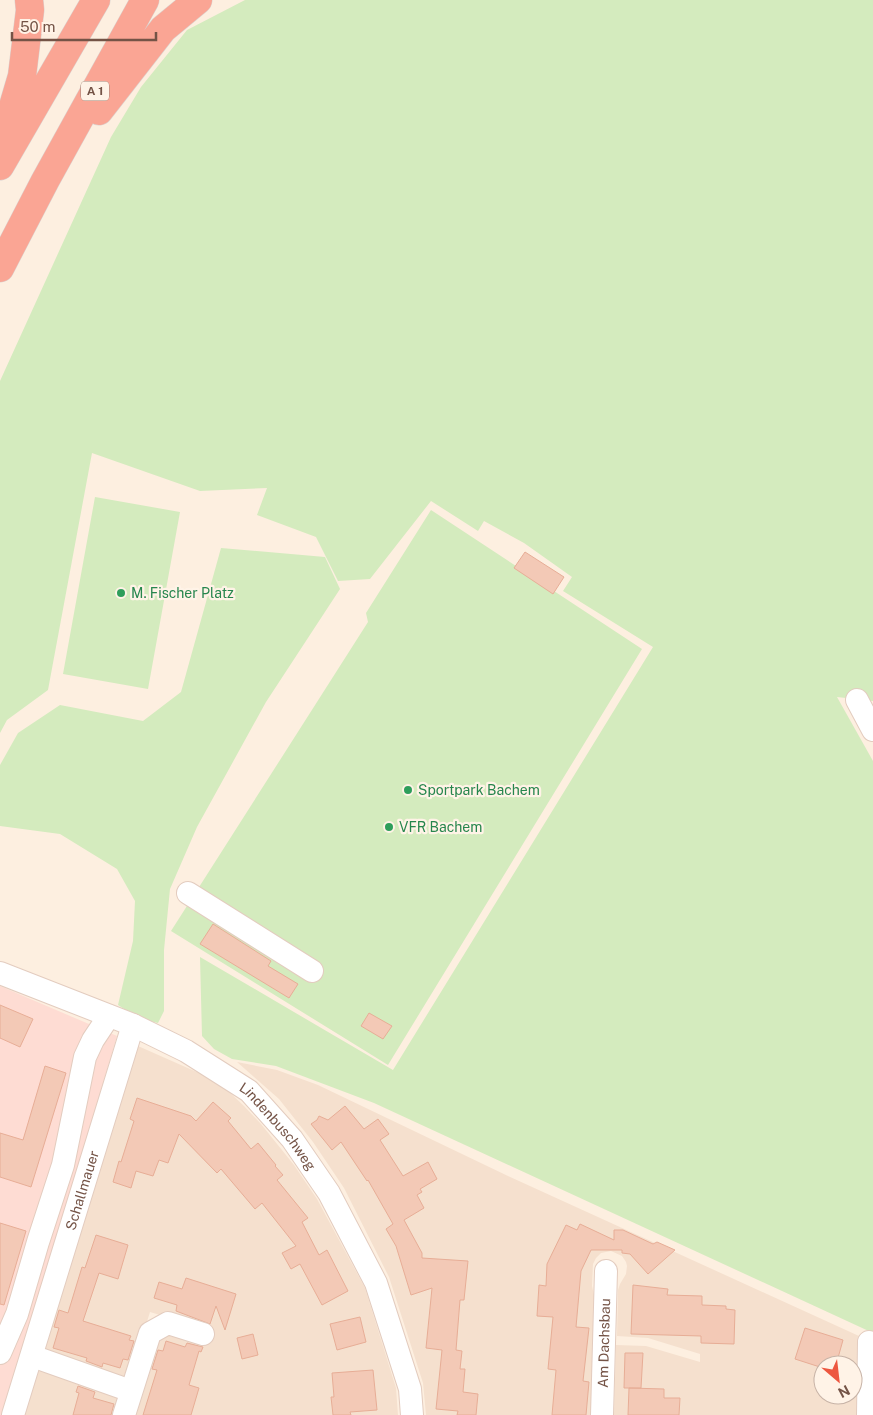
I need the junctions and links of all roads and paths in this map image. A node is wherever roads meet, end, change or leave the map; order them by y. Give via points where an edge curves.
1 (29, 0) edge
2 (96, 0) edge
3 (145, 0) edge
4 (198, 0) edge
5 (0, 149) edge
6 (0, 166) edge
7 (45, 181) junction
8 (0, 268) edge
9 (857, 700) dead end
10 (873, 730) edge
11 (188, 893) dead end
12 (312, 971) dead end
13 (0, 973) edge
14 (109, 1016) junction
15 (133, 1025) junction
16 (606, 1271) dead end
17 (203, 1334) dead end
18 (869, 1342) dead end
19 (0, 1353) edge
20 (32, 1356) junction
21 (131, 1391) junction
22 (12, 1415) edge
23 (124, 1415) edge
24 (412, 1415) edge
25 (602, 1415) edge
26 (868, 1415) edge

1 - 5 highway via 22,76
2 - 6 highway
3 - 7 highway, A 1
4 - 7 highway via 163,29
7 - 8 highway, A 1
9 - 10 street
11 - 12 street
13 - 14 street, Lindenbuschweg
14 - 15 street, Lindenbuschweg
14 - 19 street via 85,1057 63,1165 17,1314
15 - 20 street, Schallmauer
15 - 24 street, Lindenbuschweg via 186,1051 249,1091 292,1140 329,1193 376,1283 410,1389
16 - 25 street, Am Dachsbau
17 - 21 street via 168,1323 150,1333
18 - 26 street
20 - 21 street
20 - 22 street, Schallmauer
21 - 23 street

